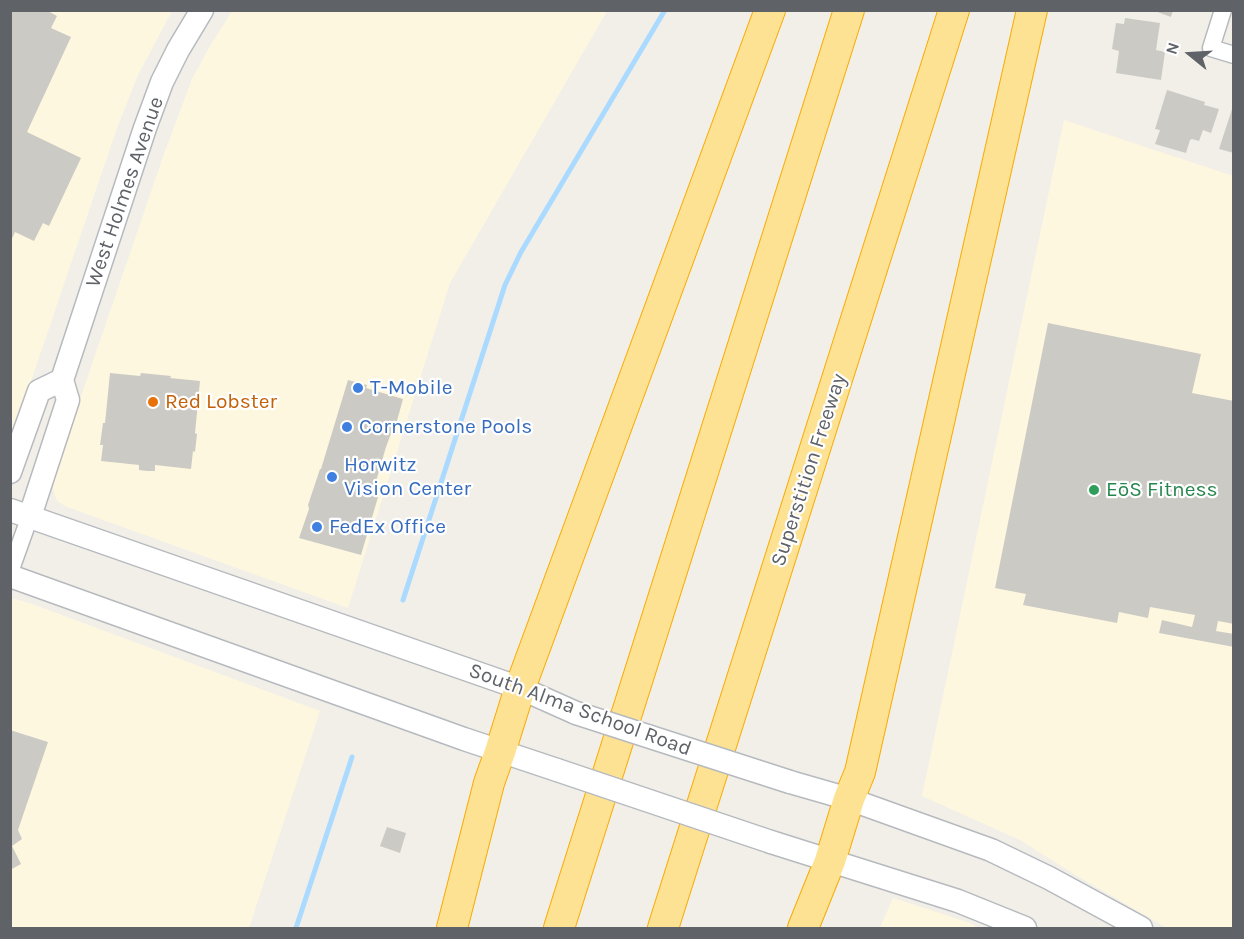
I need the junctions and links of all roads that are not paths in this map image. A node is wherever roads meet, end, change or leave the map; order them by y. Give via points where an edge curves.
1 (202, 10) edge
2 (770, 10) edge
3 (849, 10) edge
4 (954, 10) edge
5 (1032, 10) edge
6 (1223, 10) edge
7 (1233, 55) edge
8 (62, 380) junction
9 (10, 472) edge
10 (20, 513) edge
11 (10, 572) edge
12 (10, 576) edge
13 (520, 688) junction
14 (500, 752) junction
15 (849, 799) junction
16 (830, 861) junction
17 (452, 928) edge
18 (559, 928) edge
19 (663, 928) edge
20 (804, 928) edge
21 (1025, 928) edge
22 (1141, 928) edge

1 - 8 main road, West Holmes Avenue via 162,82
2 - 13 highway
3 - 18 highway
4 - 19 highway, Superstition Freeway
5 - 15 highway via 860,772
6 - 7 street via 1211,48
8 - 9 main road via 39,391
8 - 10 main road, West Holmes Avenue via 68,400
10 - 11 street, West Holmes Avenue
10 - 13 main road, South Alma School Road
12 - 14 main road
13 - 14 highway
13 - 15 main road, South Alma School Road, bridge via 576,713
14 - 16 main road, bridge
14 - 17 highway
15 - 16 highway
15 - 22 main road, South Alma School Road via 991,850
16 - 20 highway
16 - 21 main road

